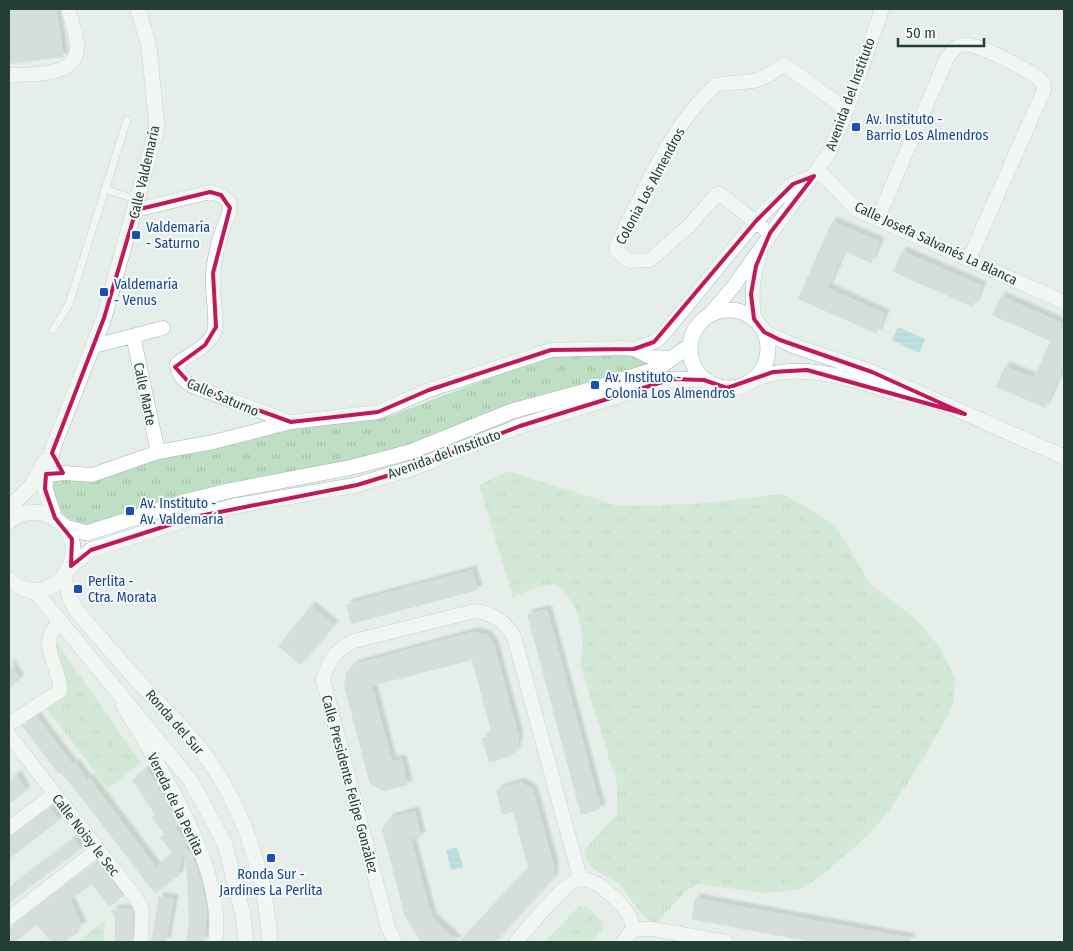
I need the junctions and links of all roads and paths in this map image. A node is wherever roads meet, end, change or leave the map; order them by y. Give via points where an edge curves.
1 (68, 9) edge
2 (138, 9) edge
3 (882, 9) edge
4 (9, 75) edge
5 (847, 110) junction
6 (127, 120) dead end
7 (816, 173) junction
8 (104, 189) junction
9 (137, 205) junction
10 (878, 218) junction
11 (756, 222) junction
12 (770, 233) junction
13 (969, 259) junction
14 (1062, 298) edge
15 (711, 313) junction
16 (754, 319) junction
17 (163, 328) dead end
18 (53, 330) dead end
19 (764, 332) junction
20 (133, 336) junction
21 (94, 346) junction
22 (689, 346) junction
23 (634, 349) junction
24 (672, 358) junction
25 (754, 379) junction
26 (704, 380) junction
27 (965, 414) junction
28 (291, 422) junction
29 (53, 449) junction
30 (158, 452) junction
31 (1064, 457) edge
32 (64, 473) junction
33 (42, 475) junction
34 (9, 508) edge
35 (9, 522) edge
36 (60, 523) junction
37 (68, 571) junction
38 (9, 580) edge
39 (35, 590) junction
40 (60, 621) junction
41 (106, 676) junction
42 (9, 724) edge
43 (9, 735) edge
44 (54, 794) junction
45 (9, 828) edge
46 (97, 850) junction
47 (580, 878) junction
48 (9, 918) edge
49 (633, 929) junction
50 (141, 942) edge
51 (215, 942) edge
52 (246, 942) edge
53 (270, 942) edge
54 (395, 942) edge
55 (516, 942) edge
56 (623, 942) edge
57 (726, 942) edge

1 - 4 street via 77,50 70,62 61,69 46,73
2 - 9 main road, Calle Valdemaría via 149,47 157,128
3 - 5 street, Avenida del Instituto
5 - 7 street, Avenida del Instituto
5 - 11 street, Colonia Los Almendros via 783,65 758,82 716,85 673,138 632,214 617,251 629,260 650,260 689,226 716,194
6 - 8 lane
7 - 10 street, Calle Josefa Salvanés La Blanca via 857,210
7 - 11 street via 793,184
7 - 12 street, Avenida del Instituto
8 - 9 lane
8 - 18 lane via 70,304
9 - 21 main road, Calle Valdemaría
9 - 28 street, Calle Saturno via 210,192 228,200 230,208 212,273 216,327 205,345 177,364 178,372 192,386
10 - 13 street, Calle Josefa Salvanés La Blanca
10 - 13 street via 948,58 954,48 973,46 1036,75 1044,90
11 - 12 street, Colonia Los Almendros
11 - 23 street via 661,337
12 - 15 street, Avenida del Instituto
12 - 16 street, Avenida del Instituto via 756,266 751,294
13 - 14 street, Calle Josefa Salvanés La Blanca
15 - 16 main road via 741,311
15 - 22 main road via 693,332
16 - 19 main road
17 - 20 street
19 - 25 main road via 768,342 767,356 762,370
19 - 27 main road via 794,346 872,372
20 - 21 street
20 - 30 street, Calle Marte
21 - 29 main road, Calle Valdemaría
22 - 24 main road, Avenida del Instituto
22 - 26 main road via 693,365
23 - 24 street via 650,357
23 - 28 street via 551,350 429,390 378,412
24 - 36 main road, Avenida del Instituto via 657,369 512,411 410,452 195,499 87,533
25 - 26 main road via 739,387 727,388
25 - 27 main road via 773,372 807,370 869,384
26 - 37 main road, Avenida del Instituto via 672,379 520,426 416,467 358,485 194,516 91,550
27 - 31 main road
28 - 30 street
29 - 32 street
29 - 33 main road, Calle Valdemaría
30 - 32 street via 92,474
32 - 33 street
33 - 34 main road, Calle Valdemaría
33 - 36 main road, Calle Valdemaría
35 - 36 main road, Avenida del Instituto via 26,513 40,512
36 - 37 main road, Ronda del Sur via 72,539 74,553
37 - 39 main road, Avenida del Instituto via 47,589
37 - 53 main road, Ronda del Sur via 69,595 75,609 195,743 229,797 248,836 262,879
38 - 39 main road via 24,589
39 - 40 main road, Ronda del Sur
40 - 41 main road, Ronda del Sur
40 - 42 street via 52,629 48,644 60,678 60,691
41 - 51 street, Vereda de la Perlita via 148,748 200,851 215,904
41 - 52 main road, Ronda del Sur via 186,774 207,808 232,870
43 - 44 street, Calle Noisy le Sec
44 - 45 street
44 - 46 street, Calle Noisy le Sec
46 - 48 street
46 - 50 street, Calle Noisy le Sec via 142,910
47 - 49 street via 597,884 611,895 627,912
47 - 54 street, Calle Presidente Felipe González via 514,637 507,626 486,612 475,611 354,642 332,656 323,680 388,927
47 - 55 street via 562,891
49 - 56 street
49 - 57 street via 652,929

